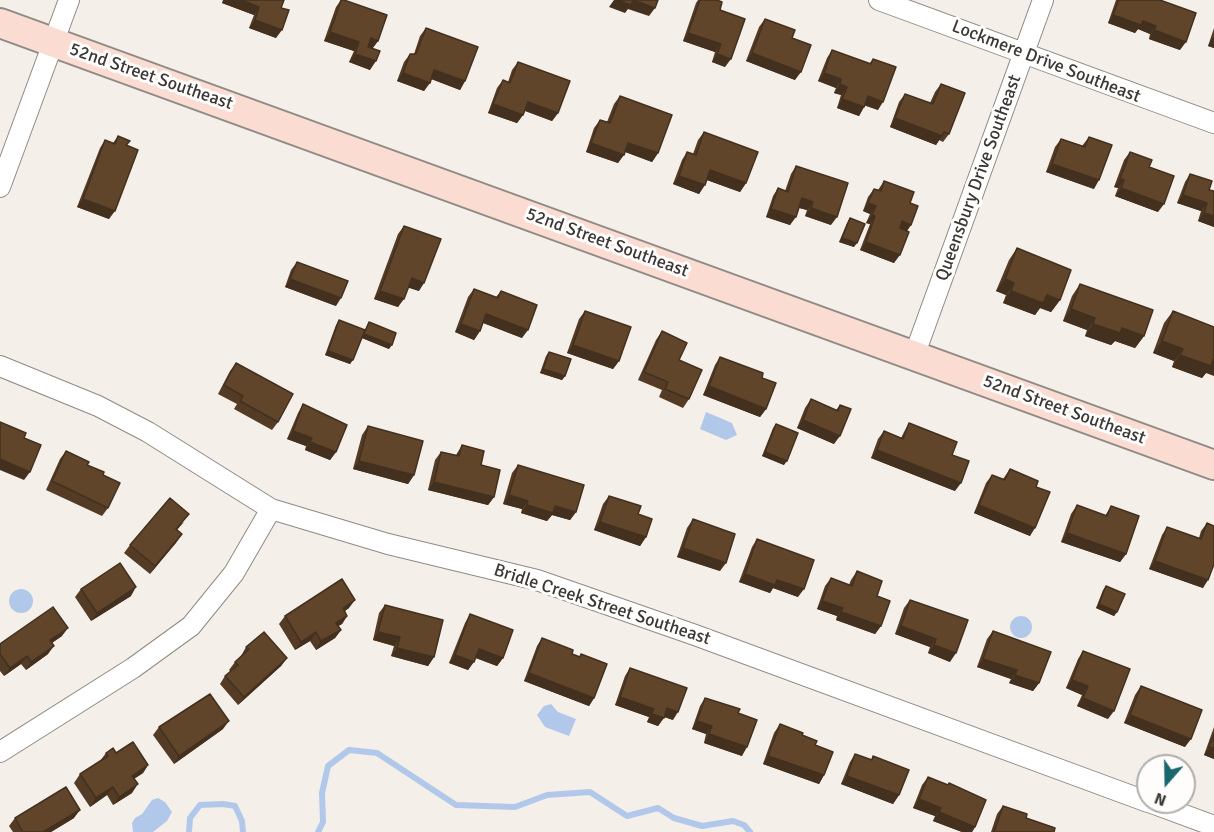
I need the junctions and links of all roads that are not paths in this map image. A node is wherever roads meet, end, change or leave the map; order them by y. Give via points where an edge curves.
1 (69, 0) edge
2 (879, 0) edge
3 (1043, 0) edge
4 (0, 23) edge
5 (54, 43) junction
6 (1025, 53) junction
7 (1214, 123) edge
8 (0, 187) edge
9 (914, 356) junction
10 (0, 366) edge
11 (1214, 465) edge
12 (271, 509) junction
13 (0, 752) edge
14 (1136, 797) edge
15 (1182, 814) edge
16 (1214, 826) edge

1 - 5 street
2 - 6 street, Lockmere Drive Southeast
3 - 6 street, Queensbury Drive Southeast
4 - 5 main road, 52nd Street Southeast
5 - 8 street
5 - 9 main road, 52nd Street Southeast
6 - 7 street, Lockmere Drive Southeast
6 - 9 street, Queensbury Drive Southeast
9 - 11 main road, 52nd Street Southeast
10 - 12 street, Bridle Creek Street Southeast via 50,384 128,422
12 - 13 street via 234,573 191,626 133,668
12 - 14 street, Bridle Creek Street Southeast via 557,587
15 - 16 street, Bridle Creek Street Southeast

